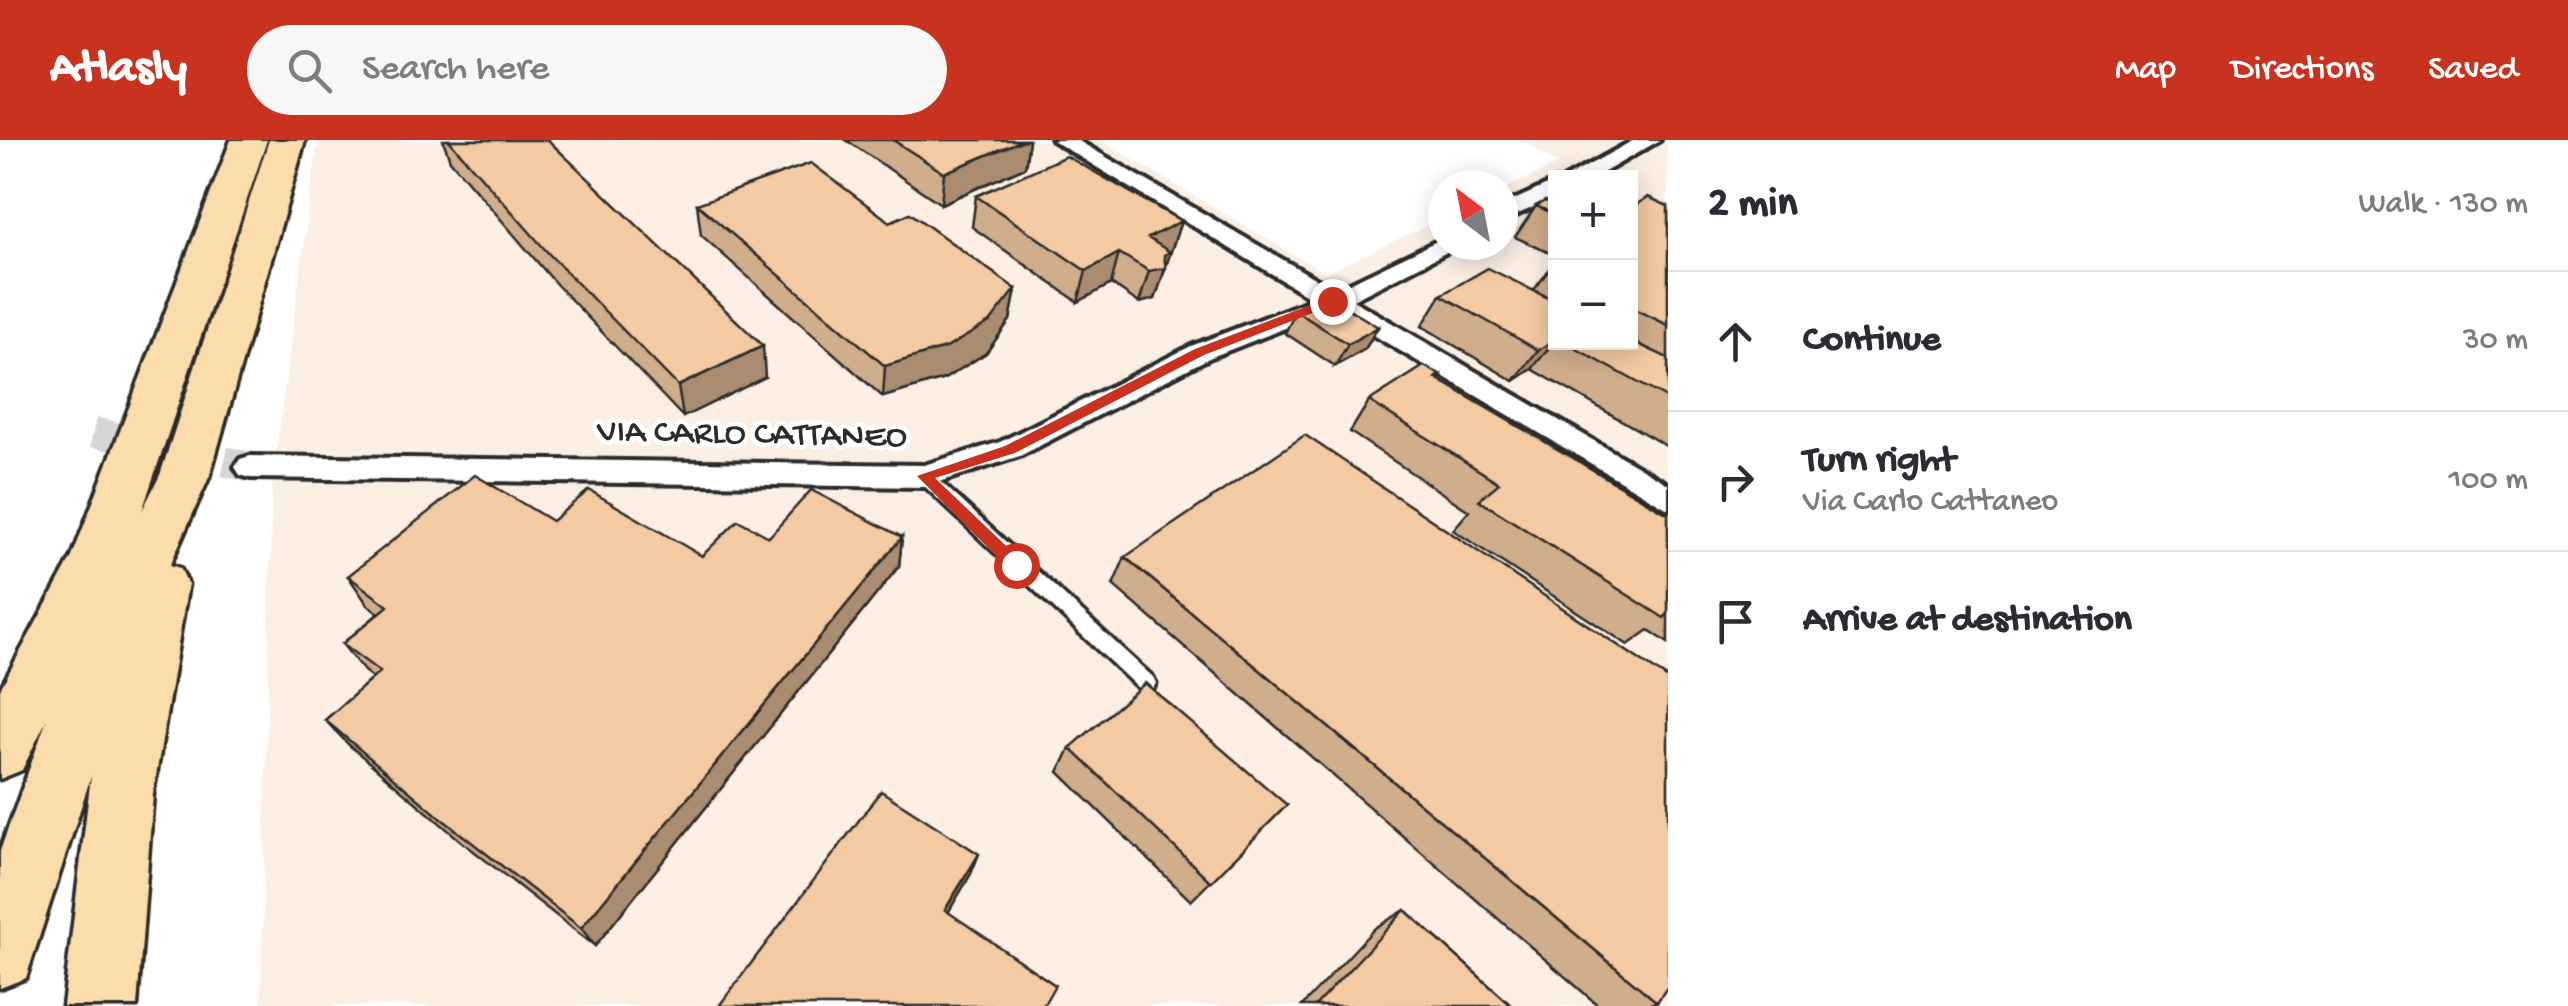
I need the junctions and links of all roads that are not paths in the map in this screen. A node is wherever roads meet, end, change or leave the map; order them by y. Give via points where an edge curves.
1 (249, 140) edge
2 (287, 140) edge
3 (1062, 140) edge
4 (1650, 140) edge
5 (1592, 170) edge
6 (1548, 192) edge
7 (1518, 207) edge
8 (1428, 252) edge
9 (1332, 301) junction
10 (250, 467) tunnel mouth
11 (185, 475) junction
12 (924, 476) junction
13 (1668, 498) edge
14 (98, 560) junction
15 (96, 666) junction
16 (1146, 683) edge
17 (0, 750) edge
18 (0, 952) edge
19 (100, 1006) edge

1 - 14 highway
2 - 11 highway
3 - 9 street
4 - 5 street
6 - 7 street
8 - 9 street, VIA CARLO CATTANEO
9 - 12 street, VIA CARLO CATTANEO via 1200,352 1010,449
9 - 13 street
10 - 12 street, VIA CARLO CATTANEO
11 - 15 highway
11 - 19 highway via 124,758
12 - 16 lane
14 - 15 highway
14 - 17 highway
15 - 18 highway

